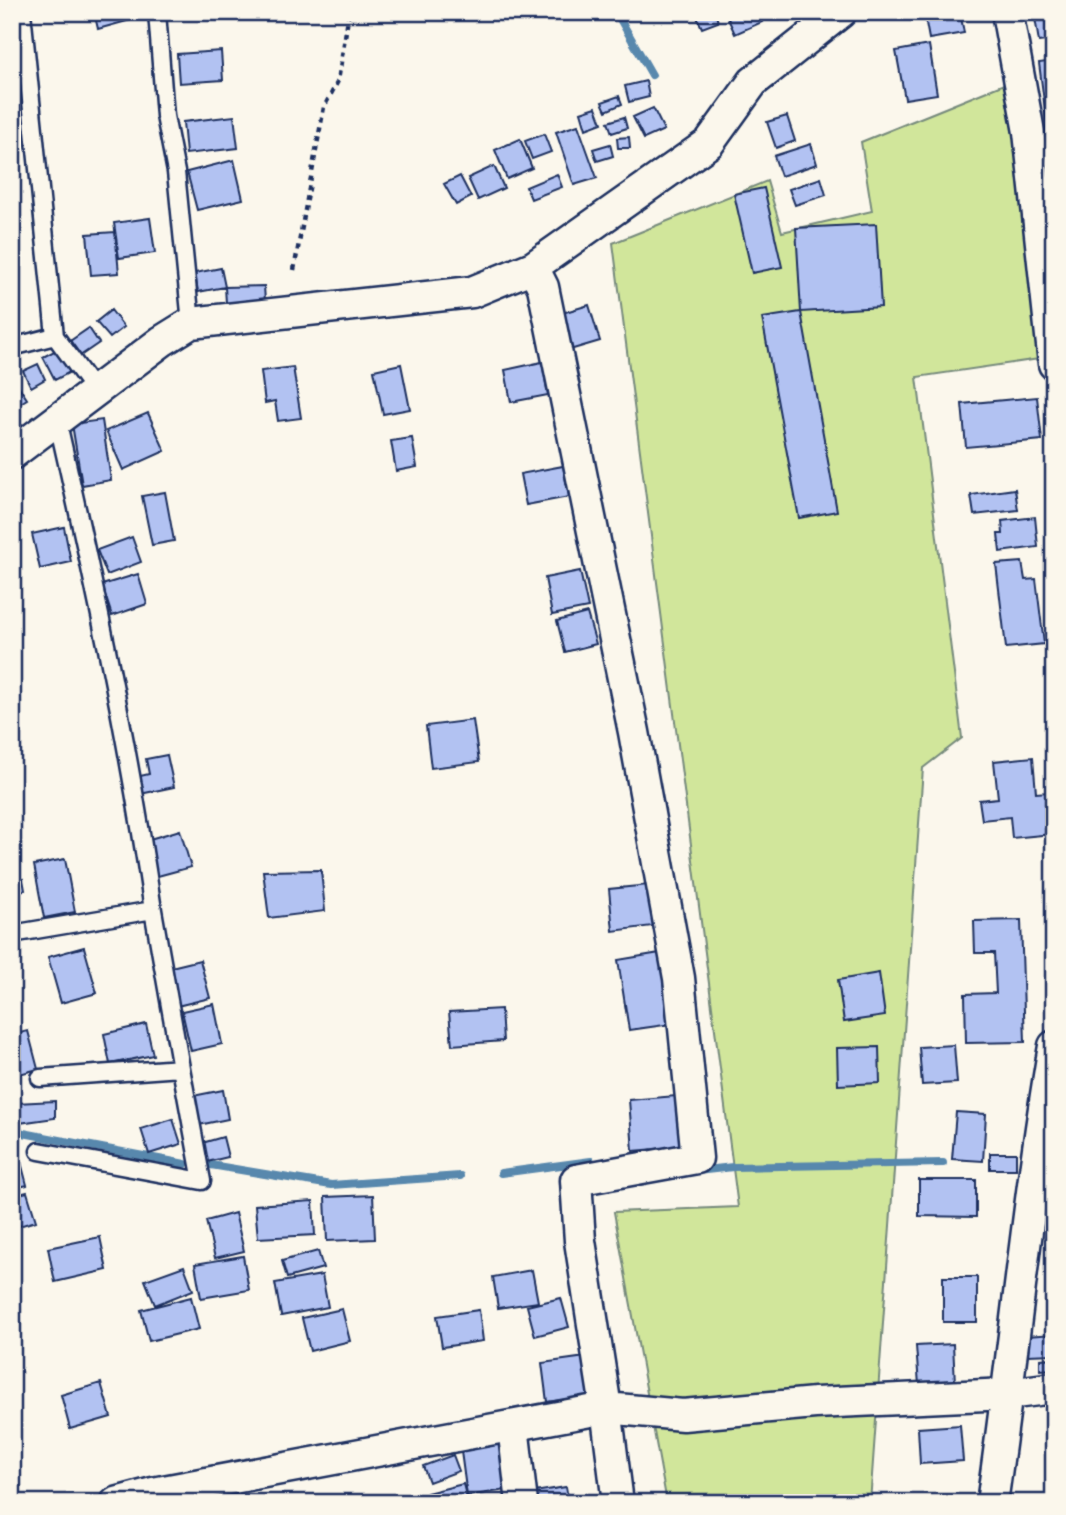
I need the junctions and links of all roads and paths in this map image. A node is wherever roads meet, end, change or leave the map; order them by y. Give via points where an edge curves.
1 (22, 12) edge
2 (157, 12) edge
3 (349, 12) edge
4 (841, 12) edge
5 (1007, 12) edge
6 (533, 267) junction
7 (294, 270) dead end
8 (191, 323) junction
9 (55, 336) junction
10 (12, 347) edge
11 (1054, 364) edge
12 (95, 391) junction
13 (57, 419) junction
14 (12, 454) edge
15 (153, 910) junction
16 (12, 934) edge
17 (1054, 1046) edge
18 (181, 1068) junction
19 (40, 1078) dead end
20 (39, 1152) dead end
21 (1054, 1388) edge
22 (1007, 1394) junction
23 (606, 1408) junction
24 (513, 1426) junction
25 (163, 1497) edge
26 (116, 1503) edge
27 (522, 1503) edge
28 (618, 1503) edge
29 (992, 1503) edge

1 - 9 lane
2 - 8 lane
3 - 7 path via 338,81 324,107
4 - 6 street via 753,82 709,143
5 - 11 street via 1029,132
6 - 8 street via 472,292
6 - 23 street via 544,287 643,781 679,978 697,1158 576,1180 580,1241
8 - 12 street
9 - 10 lane
9 - 12 lane
12 - 13 street
13 - 14 street
13 - 15 lane via 100,608
15 - 16 lane
15 - 18 lane
17 - 22 street
18 - 19 lane
18 - 20 lane via 202,1181
21 - 22 street
22 - 23 street via 683,1415
22 - 29 street
23 - 24 street
23 - 28 street
24 - 25 street
24 - 27 street
25 - 26 street

